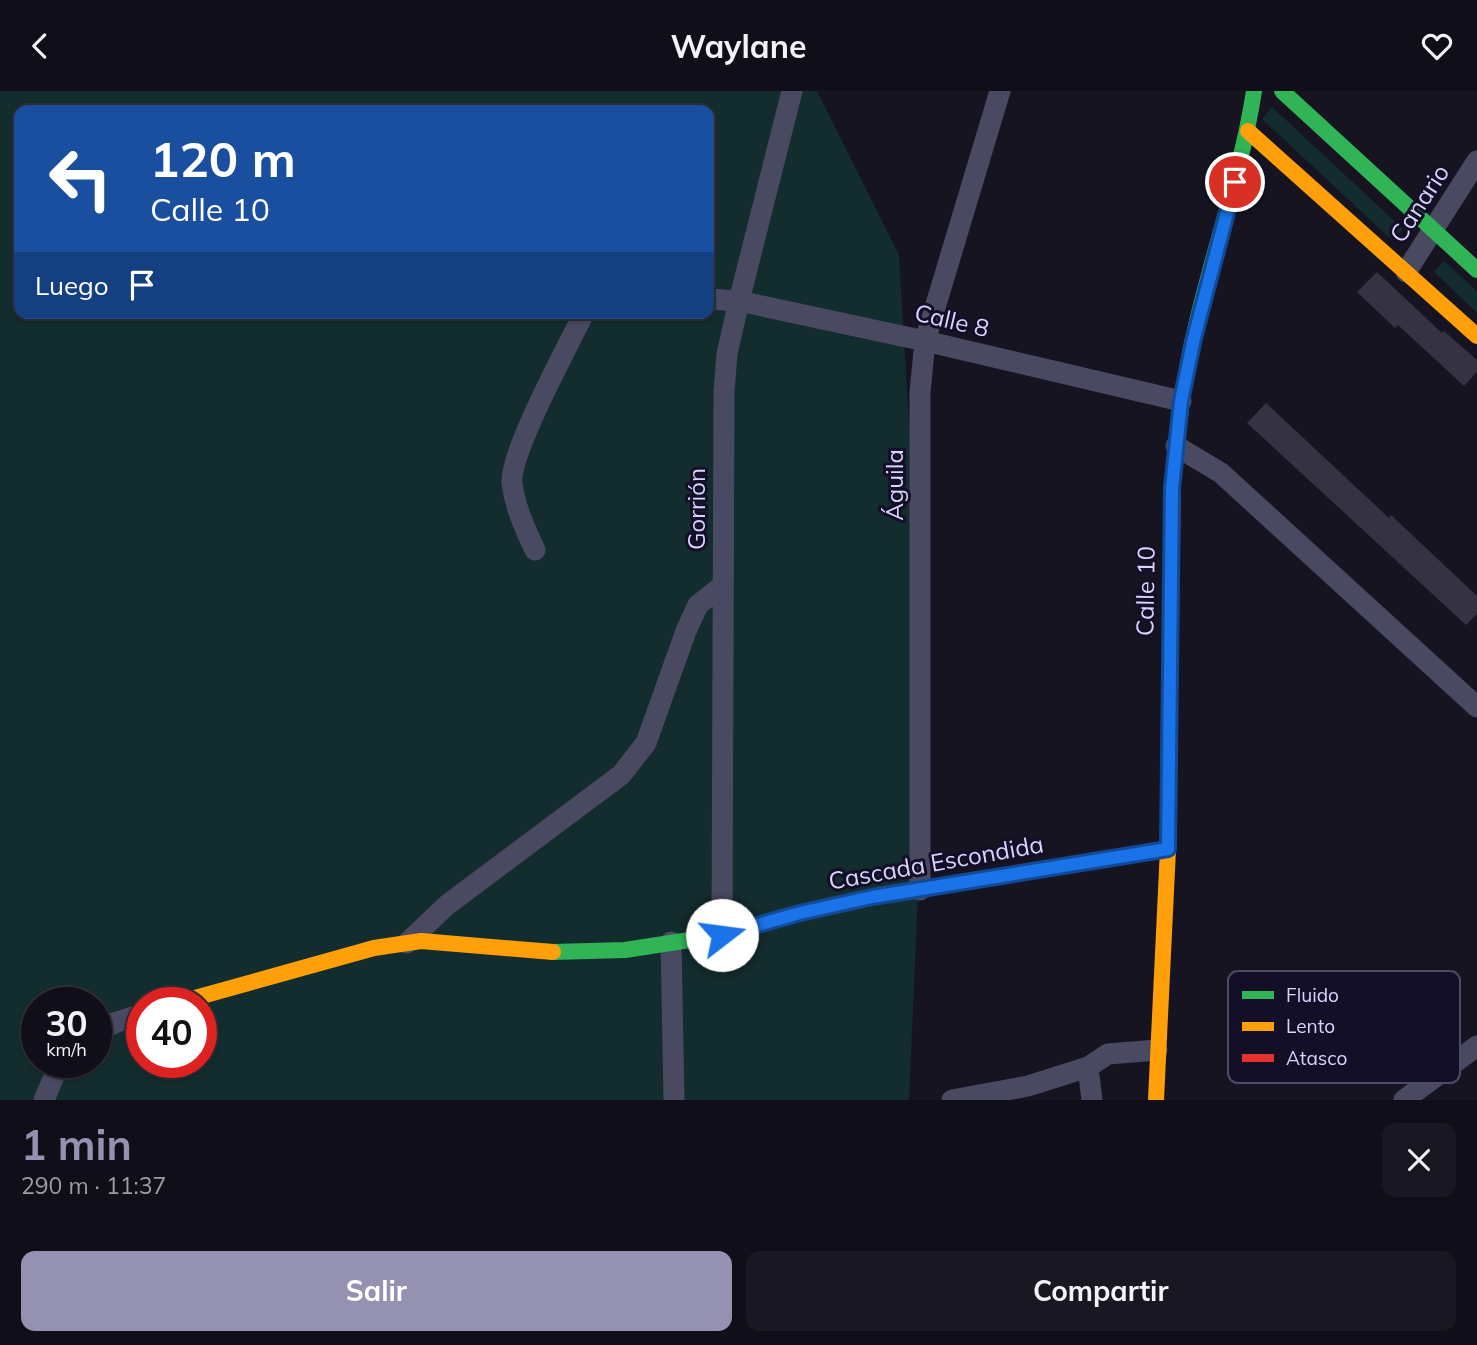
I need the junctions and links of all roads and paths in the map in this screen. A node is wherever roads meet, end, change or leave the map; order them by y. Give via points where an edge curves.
1 (792, 91) edge
2 (1000, 91) edge
3 (1254, 91) edge
4 (1282, 91) edge
5 (1248, 131) junction
6 (1477, 161) edge
7 (1433, 231) junction
8 (1477, 270) edge
9 (1406, 272) junction
10 (714, 299) edge
11 (739, 301) junction
12 (580, 319) edge
13 (1477, 335) edge
14 (925, 341) junction
15 (1181, 401) junction
16 (1176, 446) junction
17 (535, 550) dead end
18 (722, 586) junction
19 (1477, 707) edge
20 (1168, 849) junction
21 (920, 890) junction
22 (722, 935) junction
23 (671, 942) junction
24 (407, 943) junction
25 (217, 992) edge
26 (1477, 1046) edge
27 (1157, 1050) junction
28 (1460, 1059) edge
29 (1088, 1067) junction
30 (53, 1078) edge
31 (1427, 1083) edge
32 (44, 1100) edge
33 (674, 1100) edge
34 (952, 1100) edge
35 (1092, 1100) edge
36 (1156, 1100) edge
37 (1404, 1100) edge

1 - 11 street, Gorrión
2 - 14 street, Águila
3 - 5 street, Calle 10
4 - 7 street
5 - 9 street
5 - 15 street, Calle 10
6 - 7 street, Canario
7 - 8 street
7 - 9 street, Canario
9 - 13 street
10 - 11 street, Calle 8
11 - 14 street, Calle 8
11 - 18 street, Gorrión via 724,391
12 - 17 street via 517,453 511,481 519,515
14 - 15 street, Calle 8
14 - 21 street, Águila via 920,392
15 - 16 street, Calle 10
16 - 19 street via 1221,473
16 - 20 street, Calle 10
18 - 22 street, Gorrión
18 - 24 street via 698,605 646,743 621,775 447,905
20 - 21 street, Cascada Escondida
20 - 27 street, Calle 10
21 - 22 street, Cascada Escondida via 800,913
22 - 23 street, Cascada Escondida
23 - 24 street, Cascada Escondida via 625,950 549,953
23 - 33 street
24 - 25 street, Cascada Escondida
26 - 28 street
27 - 29 street via 1108,1053
27 - 36 street, Calle 10
29 - 34 street via 1028,1086
29 - 35 street
30 - 32 street
31 - 37 street

